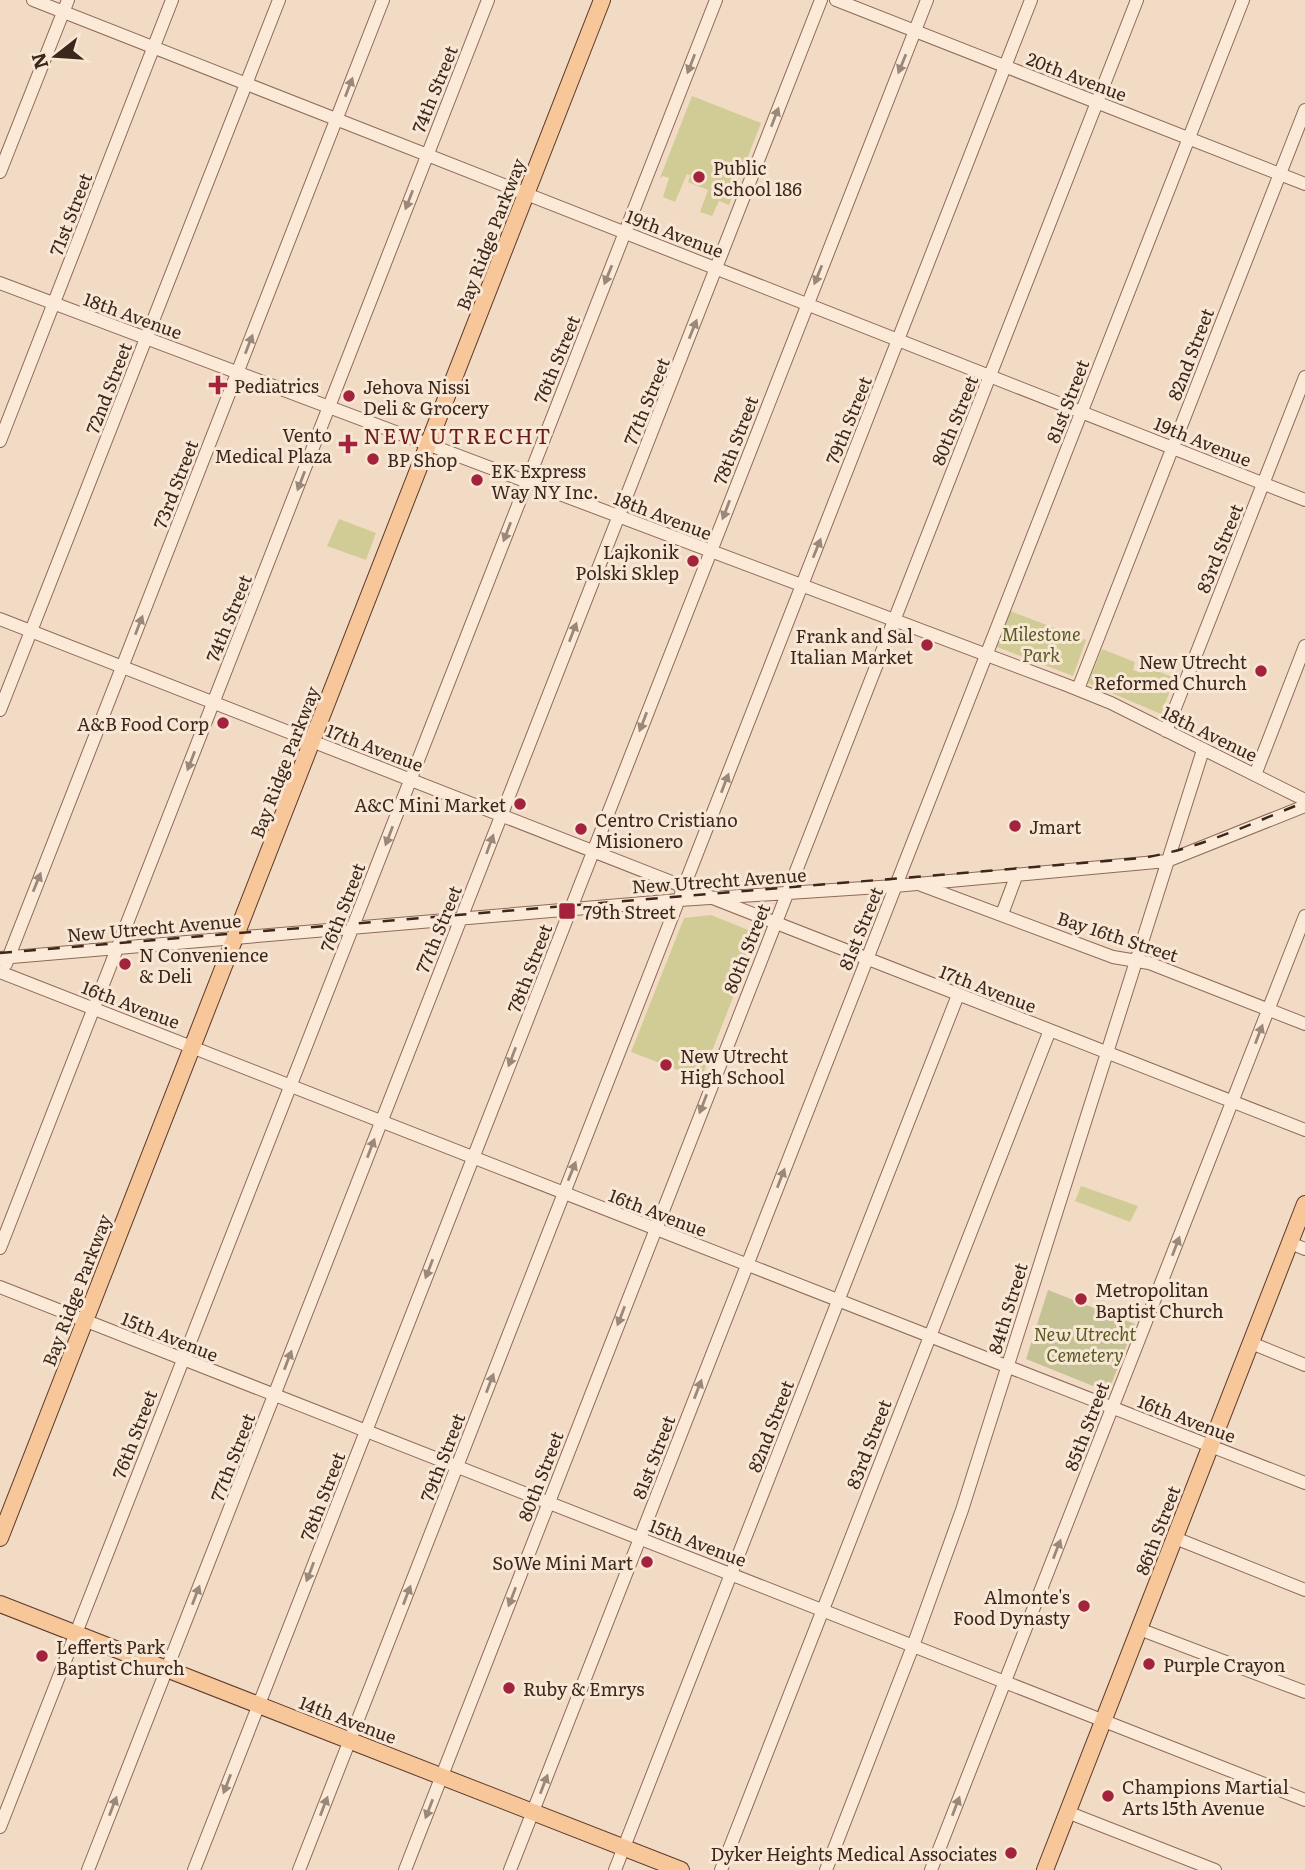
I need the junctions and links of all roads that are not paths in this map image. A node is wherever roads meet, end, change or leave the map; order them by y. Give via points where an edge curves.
1 (33, 0) edge
2 (172, 0) edge
3 (279, 0) edge
4 (383, 0) edge
5 (488, 0) edge
6 (602, 0) edge
7 (716, 0) edge
8 (821, 0) edge
9 (836, 0) edge
10 (927, 0) edge
11 (1031, 0) edge
12 (1137, 0) edge
13 (1243, 0) edge
14 (66, 6) edge
15 (915, 30) junction
16 (153, 48) junction
17 (1005, 67) junction
18 (246, 84) junction
19 (1097, 102) junction
20 (1305, 110) edge
21 (335, 120) junction
22 (1188, 138) junction
23 (426, 156) junction
24 (0, 172) edge
25 (1279, 173) junction
26 (1305, 184) edge
27 (526, 194) junction
28 (625, 232) junction
29 (717, 268) junction
30 (0, 283) edge
31 (807, 303) junction
32 (53, 304) junction
33 (146, 338) junction
34 (899, 339) junction
35 (238, 373) junction
36 (990, 375) junction
37 (1305, 377) edge
38 (330, 407) junction
39 (1082, 411) junction
40 (0, 441) edge
41 (428, 444) junction
42 (1173, 447) junction
43 (526, 482) junction
44 (1263, 484) junction
45 (1305, 500) edge
46 (618, 517) junction
47 (710, 551) junction
48 (802, 586) junction
49 (0, 619) edge
50 (894, 620) junction
51 (31, 631) junction
52 (1305, 646) edge
53 (985, 654) junction
54 (122, 667) junction
55 (1078, 689) junction
56 (214, 703) junction
57 (0, 710) edge
58 (1166, 731) junction
59 (312, 742) junction
60 (1203, 750) junction
61 (1255, 775) junction
62 (411, 780) junction
63 (1305, 800) edge
64 (1305, 806) edge
65 (501, 816) junction
66 (592, 852) junction
67 (1167, 861) junction
68 (1017, 874) junction
69 (658, 877) junction
70 (919, 884) junction
71 (895, 886) junction
72 (684, 887) junction
73 (787, 892) junction
74 (711, 898) junction
75 (679, 900) junction
76 (659, 902) junction
77 (570, 910) junction
78 (1002, 914) junction
79 (1305, 916) edge
80 (461, 920) junction
81 (774, 924) junction
82 (352, 929) junction
83 (235, 937) junction
84 (118, 947) junction
85 (4, 958) edge
86 (866, 959) junction
87 (1135, 960) junction
88 (1, 976) edge
89 (958, 995) junction
90 (94, 1008) junction
91 (1268, 1010) junction
92 (1305, 1024) edge
93 (1049, 1031) junction
94 (192, 1047) junction
95 (1105, 1054) junction
96 (291, 1085) junction
97 (1232, 1101) junction
98 (382, 1121) junction
99 (1305, 1130) edge
100 (473, 1157) junction
101 (564, 1194) junction
102 (1305, 1205) edge
103 (654, 1230) junction
104 (1297, 1246) edge
105 (0, 1248) edge
106 (747, 1264) junction
107 (0, 1287) edge
108 (838, 1301) junction
109 (85, 1321) junction
110 (929, 1337) junction
111 (1251, 1343) junction
112 (182, 1360) junction
113 (1305, 1365) edge
114 (1007, 1366) junction
115 (275, 1395) junction
116 (1112, 1407) junction
117 (366, 1430) junction
118 (1211, 1446) junction
119 (457, 1466) junction
120 (1305, 1483) edge
121 (549, 1502) junction
122 (0, 1538) edge
123 (640, 1538) junction
124 (1175, 1538) junction
125 (732, 1574) junction
126 (1305, 1590) edge
127 (0, 1604) edge
128 (822, 1610) junction
129 (1139, 1629) junction
130 (75, 1634) junction
131 (914, 1646) junction
132 (167, 1669) junction
133 (1005, 1682) junction
134 (1305, 1692) edge
135 (258, 1705) junction
136 (1103, 1721) junction
137 (350, 1741) junction
138 (442, 1776) junction
139 (1305, 1800) edge
140 (533, 1812) junction
141 (1067, 1812) junction
142 (0, 1826) edge
143 (624, 1847) junction
144 (88, 1870) edge
145 (194, 1870) edge
146 (299, 1870) edge
147 (405, 1870) edge
148 (510, 1870) edge
149 (615, 1870) edge
150 (681, 1870) edge
151 (720, 1870) edge
152 (826, 1870) edge
153 (931, 1870) edge
154 (1045, 1870) edge
155 (1215, 1870) edge

1 - 14 street, 19th Avenue
2 - 16 street, 71st Street
3 - 18 street, 72nd Street
21 -> 4 street, 73rd Street
5 - 23 street, 74th Street
6 - 27 main road, Bay Ridge Parkway
7 -> 28 street, 76th Street
29 -> 8 street, 77th Street
9 - 15 street, 20th Avenue
10 - 15 street, 78th Street
11 - 17 street, 79th Street
12 - 19 street, 80th Street
13 - 22 street, 81st Street
14 - 16 street, 19th Avenue
14 - 24 street
15 - 17 street, 20th Avenue
15 -> 31 street, 78th Street
16 - 18 street, 19th Avenue
16 - 32 street, 71st Street
17 - 19 street, 20th Avenue
17 - 34 street, 79th Street
18 - 21 street, 19th Avenue
18 - 33 street, 72nd Street
19 - 22 street, 20th Avenue
19 - 36 street, 80th Street
20 - 25 street, 82nd Street
21 - 23 street, 19th Avenue
35 -> 21 street, 73rd Street
22 - 25 street, 20th Avenue
22 - 39 street, 81st Street
23 - 27 street, 19th Avenue
23 -> 38 street, 74th Street
25 - 26 street, 20th Avenue
25 - 42 street, 82nd Street
27 - 28 street, 19th Avenue
27 - 41 main road, Bay Ridge Parkway
28 - 29 street, 19th Avenue
28 -> 43 street, 76th Street
29 - 31 street, 19th Avenue
46 -> 29 street, 77th Street
30 - 32 street, 18th Avenue
31 - 34 street, 19th Avenue
31 -> 47 street, 78th Street
32 - 33 street, 18th Avenue
32 - 40 street, 71st Street
33 - 35 street, 18th Avenue
33 - 51 street, 72nd Street
34 - 36 street, 19th Avenue
48 -> 34 street, 79th Street
35 - 38 street, 18th Avenue
54 -> 35 street, 73rd Street
36 - 39 street, 19th Avenue
36 - 50 street, 80th Street
37 - 44 street, 83rd Street
38 - 41 street, 18th Avenue
38 -> 56 street, 74th Street
39 - 42 street, 19th Avenue
39 - 53 street, 81st Street
41 - 43 street, 18th Avenue
41 - 59 main road, Bay Ridge Parkway
42 - 44 street, 19th Avenue
42 - 55 street, 82nd Street
43 - 46 street, 18th Avenue
43 -> 62 street, 76th Street
44 - 45 street, 19th Avenue
44 - 58 street, 83rd Street
46 - 47 street, 18th Avenue
65 -> 46 street, 77th Street
47 - 48 street, 18th Avenue
47 -> 66 street, 78th Street
48 - 50 street, 18th Avenue
72 -> 48 street, 79th Street
49 - 51 street, 17th Avenue
50 - 53 street, 18th Avenue
50 - 73 street, 80th Street
51 - 54 street, 17th Avenue
51 - 57 street, 72nd Street
52 - 61 street
53 - 55 street, 18th Avenue
53 - 71 street, 81st Street
54 - 56 street, 17th Avenue
85 -> 54 street, 73rd Street
55 - 58 street, 18th Avenue
56 - 59 street, 17th Avenue
56 -> 84 street, 74th Street
58 - 60 street, 18th Avenue
59 - 62 street, 17th Avenue
59 - 83 main road, Bay Ridge Parkway
60 - 61 street, 18th Avenue
60 - 67 street, 84th Street
61 - 63 street, 18th Avenue
62 - 65 street, 17th Avenue
62 -> 82 street, 76th Street
64 - 67 street, New Utrecht Avenue
65 - 66 street, 17th Avenue
80 -> 65 street, 77th Street
66 - 69 street, 17th Avenue
66 - 77 street, 78th Street
67 - 68 street, New Utrecht Avenue
67 - 87 street, 84th Street
68 - 70 street, New Utrecht Avenue
68 - 78 street
69 - 72 street, 17th Avenue
69 - 76 street
70 - 71 street, New Utrecht Avenue
70 - 78 street, Bay 16th Street
71 - 73 street, New Utrecht Avenue
71 - 86 street, 81st Street
72 - 74 street, 17th Avenue
72 - 75 street, 79th Street
73 - 74 street, New Utrecht Avenue
73 - 81 street, 80th Street
74 - 75 street, New Utrecht Avenue
74 - 81 street, 17th Avenue
75 - 76 street, New Utrecht Avenue
101 -> 75 street, 79th Street
76 - 77 street, New Utrecht Avenue
77 - 80 street, New Utrecht Avenue
77 -> 100 street, 78th Street
78 - 87 street, Bay 16th Street via 1113,957
79 - 91 street, 85th Street
80 - 82 street, New Utrecht Avenue
80 - 98 street, 77th Street
81 - 86 street, 17th Avenue
81 -> 103 street, 80th Street
82 - 83 street, New Utrecht Avenue
82 - 96 street, 76th Street
83 - 84 street, New Utrecht Avenue
83 - 94 main road, Bay Ridge Parkway
84 - 85 street, New Utrecht Avenue
84 - 90 street, 74th Street
85 - 88 street, 73rd Street
86 - 89 street, 17th Avenue
106 -> 86 street, 81st Street
87 - 91 street, Bay 16th Street
87 - 95 street, 84th Street
88 - 90 street, 16th Avenue
89 - 93 street, 17th Avenue
89 - 108 street, 82nd Street
90 - 94 street, 16th Avenue
90 - 105 street, 74th Street
91 - 92 street, Bay 16th Street
97 -> 91 street, 85th Street
93 - 95 street, 17th Avenue
93 - 110 street, 83rd Street
94 - 96 street, 16th Avenue
94 - 109 main road, Bay Ridge Parkway
95 - 97 street, 17th Avenue
95 - 114 street, 84th Street
96 - 98 street, 16th Avenue
96 - 112 street, 76th Street
97 - 99 street, 17th Avenue
116 -> 97 street, 85th Street
98 - 100 street, 16th Avenue
115 -> 98 street, 77th Street
100 - 101 street, 16th Avenue
100 -> 117 street, 78th Street
101 - 103 street, 16th Avenue
119 -> 101 street, 79th Street
102 - 104 main road, 86th Street
103 - 106 street, 16th Avenue
103 -> 121 street, 80th Street
104 - 111 main road, 86th Street
106 - 108 street, 16th Avenue
123 -> 106 street, 81st Street
107 - 109 street, 15th Avenue
108 - 110 street, 16th Avenue
108 - 125 street, 82nd Street
109 - 112 street, 15th Avenue
109 - 122 main road, Bay Ridge Parkway
110 - 114 street, 16th Avenue
110 - 128 street, 83rd Street
111 - 113 street
111 - 118 main road, 86th Street
112 - 115 street, 15th Avenue
112 - 130 street, 76th Street
114 - 116 street, 16th Avenue
114 - 131 street, 84th Street
115 - 117 street, 15th Avenue
132 -> 115 street, 77th Street
116 - 118 street, 16th Avenue
133 -> 116 street, 85th Street
117 - 119 street, 15th Avenue
117 -> 135 street, 78th Street
118 - 120 street, 16th Avenue
118 - 124 main road, 86th Street
119 - 121 street, 15th Avenue
137 -> 119 street, 79th Street
121 - 123 street, 15th Avenue
121 -> 138 street, 80th Street
123 - 125 street, 15th Avenue
140 -> 123 street, 81st Street
124 - 126 street
124 - 129 main road, 86th Street
125 - 128 street, 15th Avenue
125 - 143 street, 82nd Street
127 - 130 main road, 14th Avenue
128 - 131 street, 15th Avenue
128 - 151 street, 83rd Street
129 - 134 street
129 - 136 main road, 86th Street
130 - 132 main road, 14th Avenue
130 - 142 street, 76th Street
131 - 133 street, 15th Avenue
131 - 152 street, 84th Street
132 - 135 main road, 14th Avenue
144 -> 132 street, 77th Street
133 - 136 street, 15th Avenue
153 -> 133 street, 85th Street
135 - 137 main road, 14th Avenue
135 -> 145 street, 78th Street
136 - 139 street, 15th Avenue
136 - 141 main road, 86th Street
137 - 138 main road, 14th Avenue
146 -> 137 street, 79th Street
138 - 140 main road, 14th Avenue
138 -> 147 street, 80th Street
140 - 143 main road, 14th Avenue
140 - 148 street, 81st Street
141 - 154 main road, 86th Street
141 - 155 street
143 - 149 street, 82nd Street
143 - 150 main road, 14th Avenue

